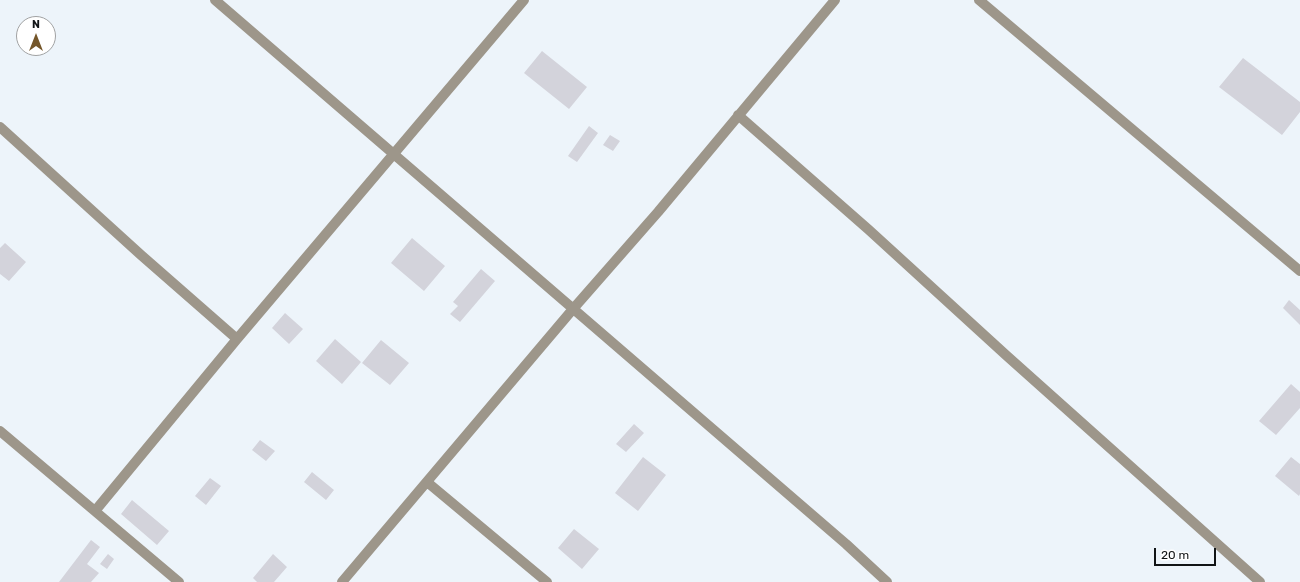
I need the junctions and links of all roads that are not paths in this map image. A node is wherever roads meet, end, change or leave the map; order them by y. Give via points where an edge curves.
1 (215, 0) edge
2 (524, 0) edge
3 (835, 0) edge
4 (979, 0) edge
5 (738, 115) junction
6 (0, 127) edge
7 (394, 154) junction
8 (1300, 270) edge
9 (573, 309) junction
10 (237, 339) junction
11 (0, 431) edge
12 (427, 482) junction
13 (95, 510) junction
14 (179, 582) edge
15 (342, 582) edge
16 (547, 582) edge
17 (887, 582) edge
18 (1260, 582) edge

1 - 7 street
2 - 7 street
3 - 5 street
4 - 8 street
5 - 9 street
5 - 18 street via 870,230
6 - 10 street
7 - 9 street
7 - 10 street
9 - 12 street
9 - 17 street
10 - 13 street
11 - 13 street
12 - 15 street
12 - 16 street
13 - 14 street

